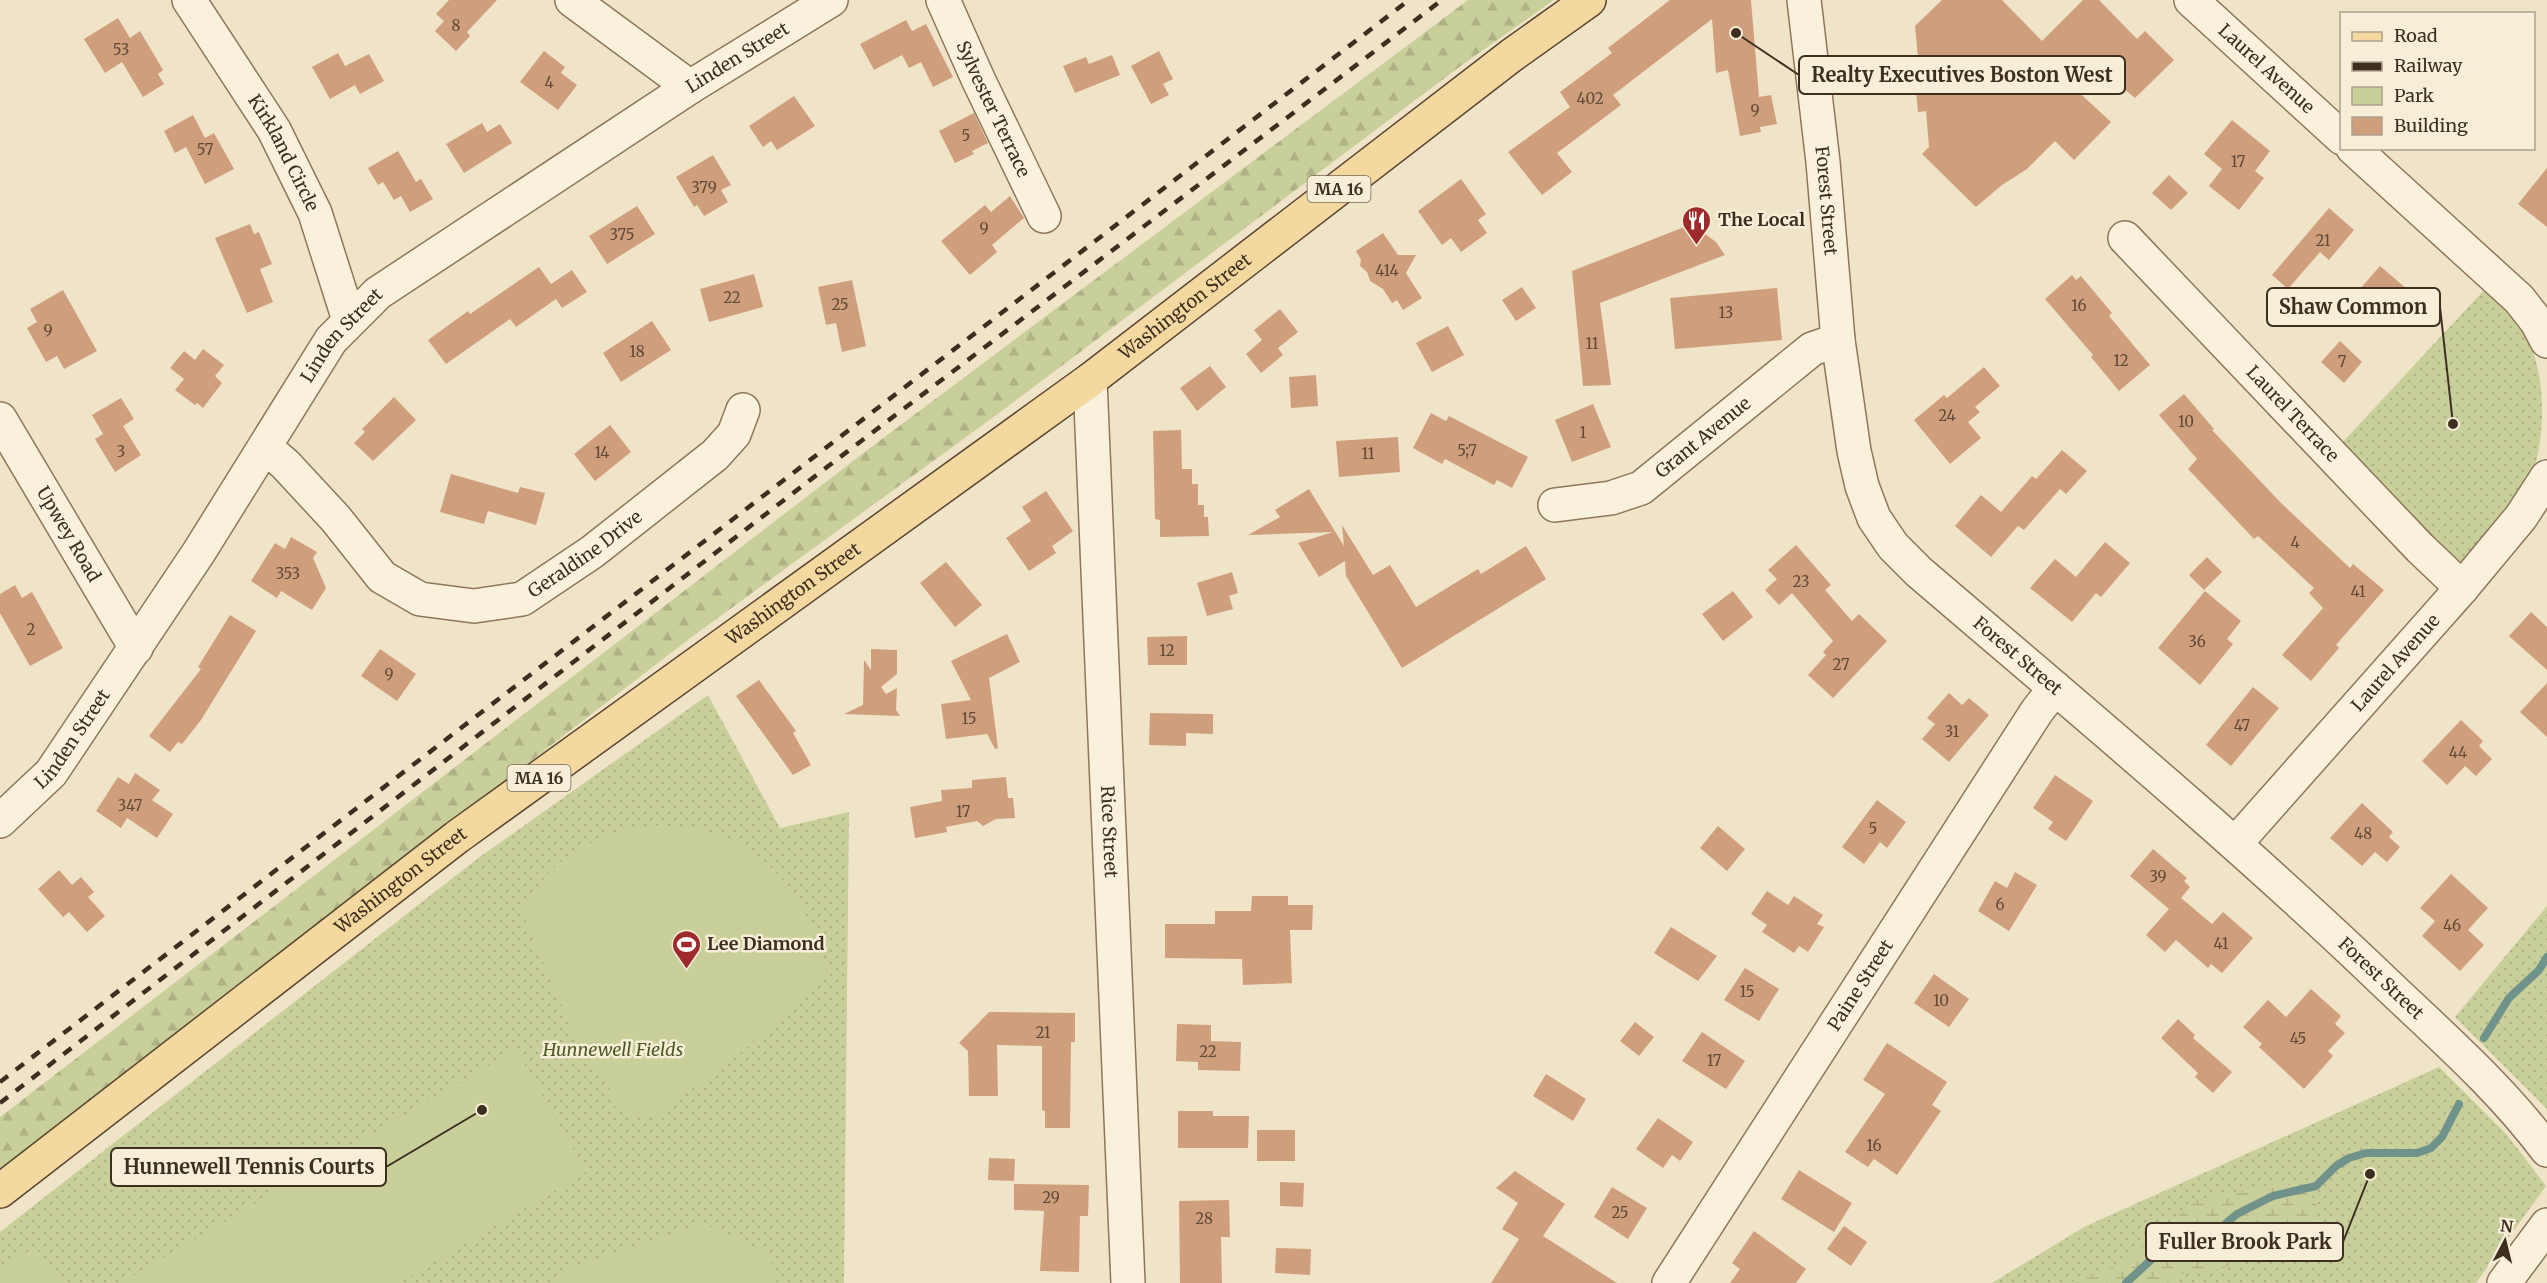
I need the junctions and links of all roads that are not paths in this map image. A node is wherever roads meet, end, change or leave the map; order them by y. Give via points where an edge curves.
1 (189, 0) edge
2 (572, 0) edge
3 (831, 0) edge
4 (943, 0) edge
5 (1589, 0) edge
6 (1804, 0) edge
7 (2191, 0) edge
8 (690, 87) junction
9 (2340, 136) edge
10 (2355, 150) edge
11 (1044, 216) dead end
12 (2125, 238) dead end
13 (349, 320) junction
14 (1838, 340) junction
15 (2547, 341) edge
16 (1090, 380) junction
17 (742, 410) dead end
18 (0, 419) edge
19 (266, 448) junction
20 (2547, 477) edge
21 (1555, 505) dead end
22 (2462, 588) junction
23 (136, 648) junction
24 (2055, 688) junction
25 (0, 821) edge
26 (2235, 843) junction
27 (2547, 1150) edge
28 (0, 1191) edge
29 (2547, 1225) edge
30 (1128, 1283) edge
31 (1669, 1283) edge
32 (2504, 1283) edge

1 - 13 street, Kirkland Circle via 274,130 315,213
2 - 8 street
3 - 8 street, Linden Street
4 - 11 street, Sylvester Terrace
5 - 16 main road, Washington Street / MA 16
6 - 14 street, Forest Street
7 - 9 street, Laurel Avenue
8 - 13 street, Linden Street via 378,293
10 - 15 street via 2507,287 2529,311
12 - 22 street, Laurel Terrace
13 - 19 street, Linden Street via 308,374
14 - 21 street, Grant Avenue via 1812,349 1641,488 1611,498
14 - 24 street, Forest Street via 1857,470 1883,531 1919,572
16 - 28 main road, Washington Street / MA 16 via 457,837
16 - 30 street, Rice Street
17 - 19 street, Geraldine Drive via 734,434 715,455 592,552 522,599 474,606 420,599 381,577 336,519
18 - 23 street, Upwey Road
19 - 23 street, Linden Street
20 - 22 street, Laurel Avenue via 2521,517
22 - 26 street, Laurel Avenue
23 - 25 street, Linden Street via 51,773
24 - 26 street, Forest Street
24 - 31 street, Paine Street
26 - 27 street, Forest Street via 2487,1080
29 - 32 street

